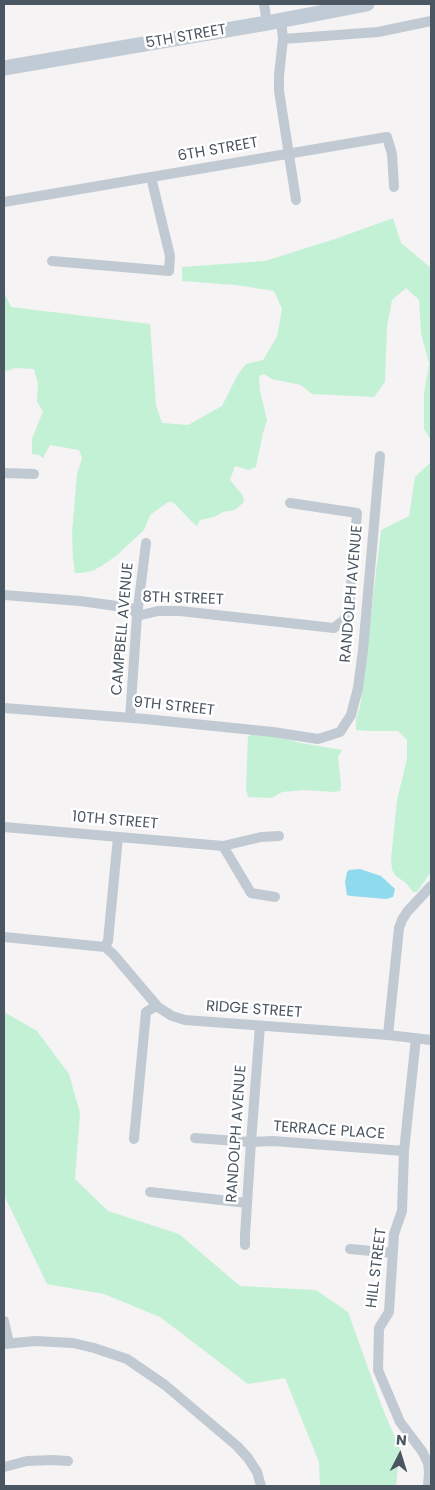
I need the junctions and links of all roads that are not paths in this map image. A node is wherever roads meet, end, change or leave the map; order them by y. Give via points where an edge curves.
1 (264, 4) edge
2 (367, 4) edge
3 (431, 21) edge
4 (274, 22) junction
5 (283, 39) junction
6 (4, 68) edge
7 (288, 153) junction
8 (151, 177) junction
9 (394, 188) dead end
10 (296, 200) dead end
11 (4, 202) edge
12 (52, 261) dead end
13 (380, 456) dead end
14 (4, 473) edge
15 (34, 474) dead end
16 (290, 503) dead end
17 (146, 543) dead end
18 (4, 595) edge
19 (137, 616) junction
20 (334, 628) joint
21 (4, 708) edge
22 (130, 718) junction
23 (340, 732) joint
24 (4, 827) edge
25 (279, 836) dead end
26 (118, 837) junction
27 (223, 846) junction
28 (431, 886) edge
29 (275, 897) dead end
30 (4, 937) edge
31 (105, 947) junction
32 (156, 1006) junction
33 (260, 1026) junction
34 (388, 1035) junction
35 (416, 1038) junction
36 (431, 1040) edge
37 (195, 1138) dead end
38 (134, 1139) dead end
39 (251, 1142) junction
40 (404, 1151) junction
41 (150, 1192) dead end
42 (247, 1202) junction
43 (245, 1245) dead end
44 (350, 1249) dead end
45 (393, 1252) junction
46 (4, 1321) edge
47 (6, 1344) edge
48 (68, 1461) dead end
49 (4, 1467) edge
50 (261, 1486) edge
51 (428, 1486) edge

1 - 4 street
2 - 4 main road, 5TH STREET
3 - 5 street via 378,32
4 - 5 street
4 - 6 main road, 5TH STREET
5 - 7 street via 279,91
7 - 8 street, 6TH STREET
7 - 9 street, 6TH STREET via 387,137 392,154
7 - 10 street
8 - 11 street, 6TH STREET
8 - 12 street via 170,256 170,271
13 - 23 street, RANDOLPH AVENUE via 358,688 351,715
14 - 15 street
16 - 20 street, RANDOLPH AVENUE via 357,513 349,608 344,620
17 - 19 street, CAMPBELL AVENUE
18 - 19 street, 8TH STREET via 131,608
19 - 20 street, 8TH STREET via 158,611 180,611
19 - 22 street, CAMPBELL AVENUE
21 - 22 street, 9TH STREET
22 - 23 street, 9TH STREET via 318,738
24 - 26 street, 10TH STREET
25 - 27 street, 10TH STREET
26 - 27 street, 10TH STREET
26 - 31 street
27 - 29 street via 251,893
28 - 34 street via 402,920
30 - 31 street
31 - 32 street, RIDGE STREET
32 - 33 street, RIDGE STREET via 185,1020
32 - 38 street via 146,1012
33 - 34 street, RIDGE STREET
33 - 39 street, RANDOLPH AVENUE
34 - 35 street, RIDGE STREET
35 - 36 street, RIDGE STREET
35 - 40 street, HILL STREET
37 - 39 street, TERRACE PLACE
39 - 40 street, TERRACE PLACE
39 - 42 street, RANDOLPH AVENUE
40 - 45 street, HILL STREET via 402,1211 394,1234
41 - 42 street
42 - 43 street, RANDOLPH AVENUE
44 - 45 street
45 - 51 street, HILL STREET via 389,1312 379,1328 378,1370 400,1422 428,1463
46 - 47 street
47 - 50 street via 35,1341 73,1343 127,1359 165,1385 237,1446 257,1472
48 - 49 street via 27,1461

